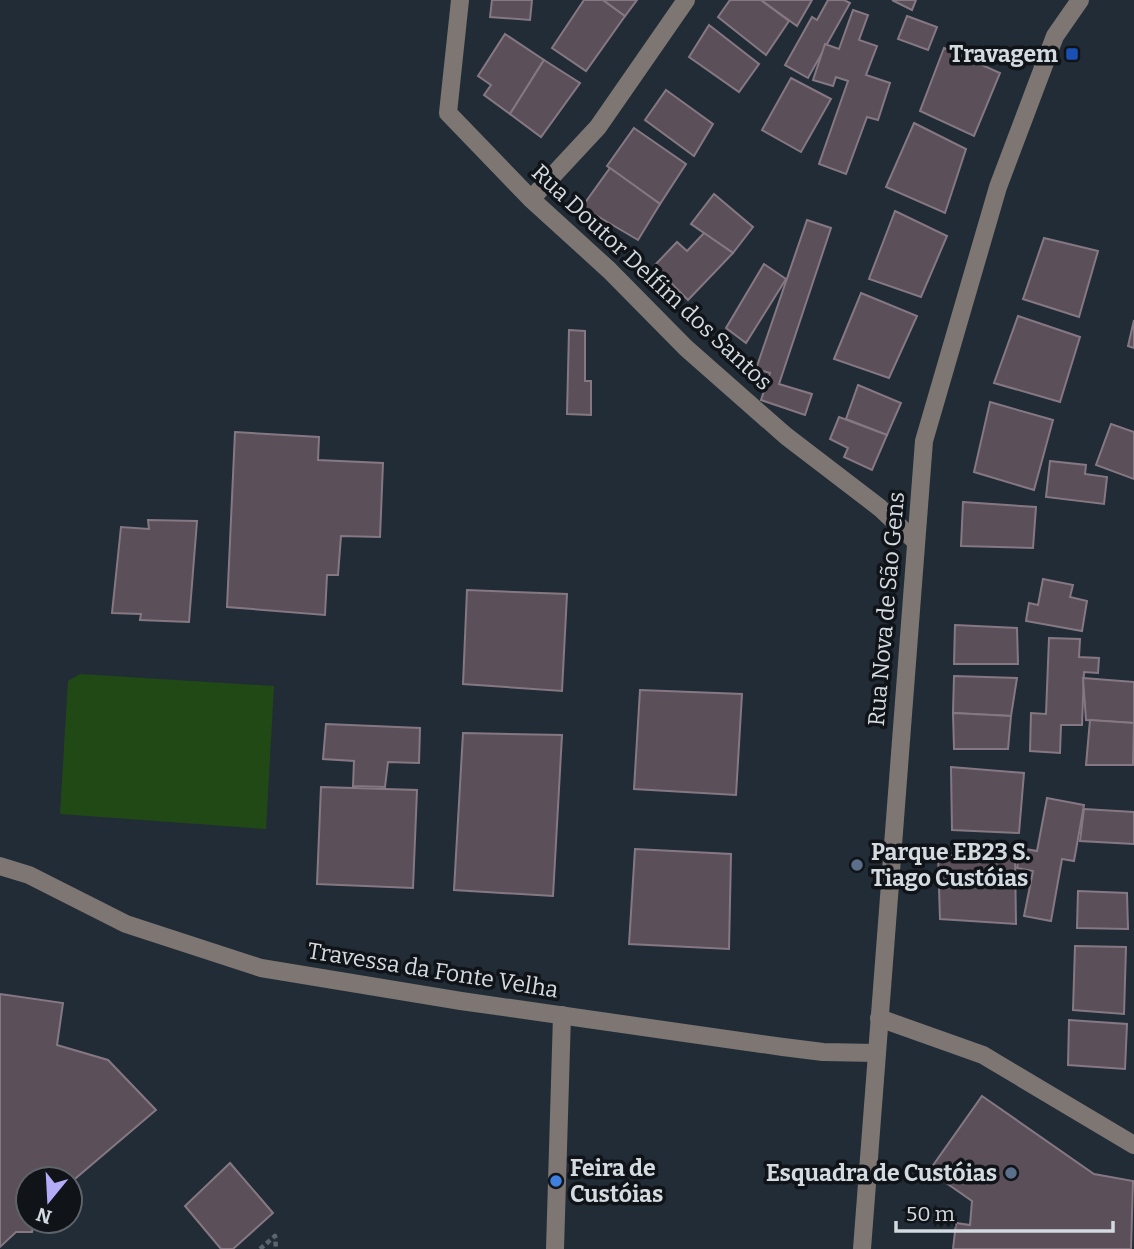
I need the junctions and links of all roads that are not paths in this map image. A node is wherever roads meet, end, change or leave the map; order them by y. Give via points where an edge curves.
1 (460, 0) edge
2 (686, 0) edge
3 (1080, 0) edge
4 (531, 199) junction
5 (916, 542) junction
6 (0, 866) edge
7 (562, 1015) junction
8 (879, 1018) junction
9 (877, 1053) junction
10 (1134, 1145) edge
11 (555, 1249) edge
12 (862, 1249) edge

1 - 4 street, Rua Doutor Delfim dos Santos via 448,113
2 - 4 street via 598,127
3 - 5 street, Rua Nova de São Gens via 1055,36 998,187 924,441
4 - 5 street, Rua Doutor Delfim dos Santos via 686,348
5 - 8 street, Rua Nova de São Gens
6 - 7 street, Travessa da Fonte Velha via 29,875 126,924 261,968
7 - 9 street, Travessa da Fonte Velha via 823,1052
7 - 11 street
8 - 9 street, Rua Nova de São Gens
8 - 10 street via 983,1055
9 - 12 street, Rua Nova de São Gens

